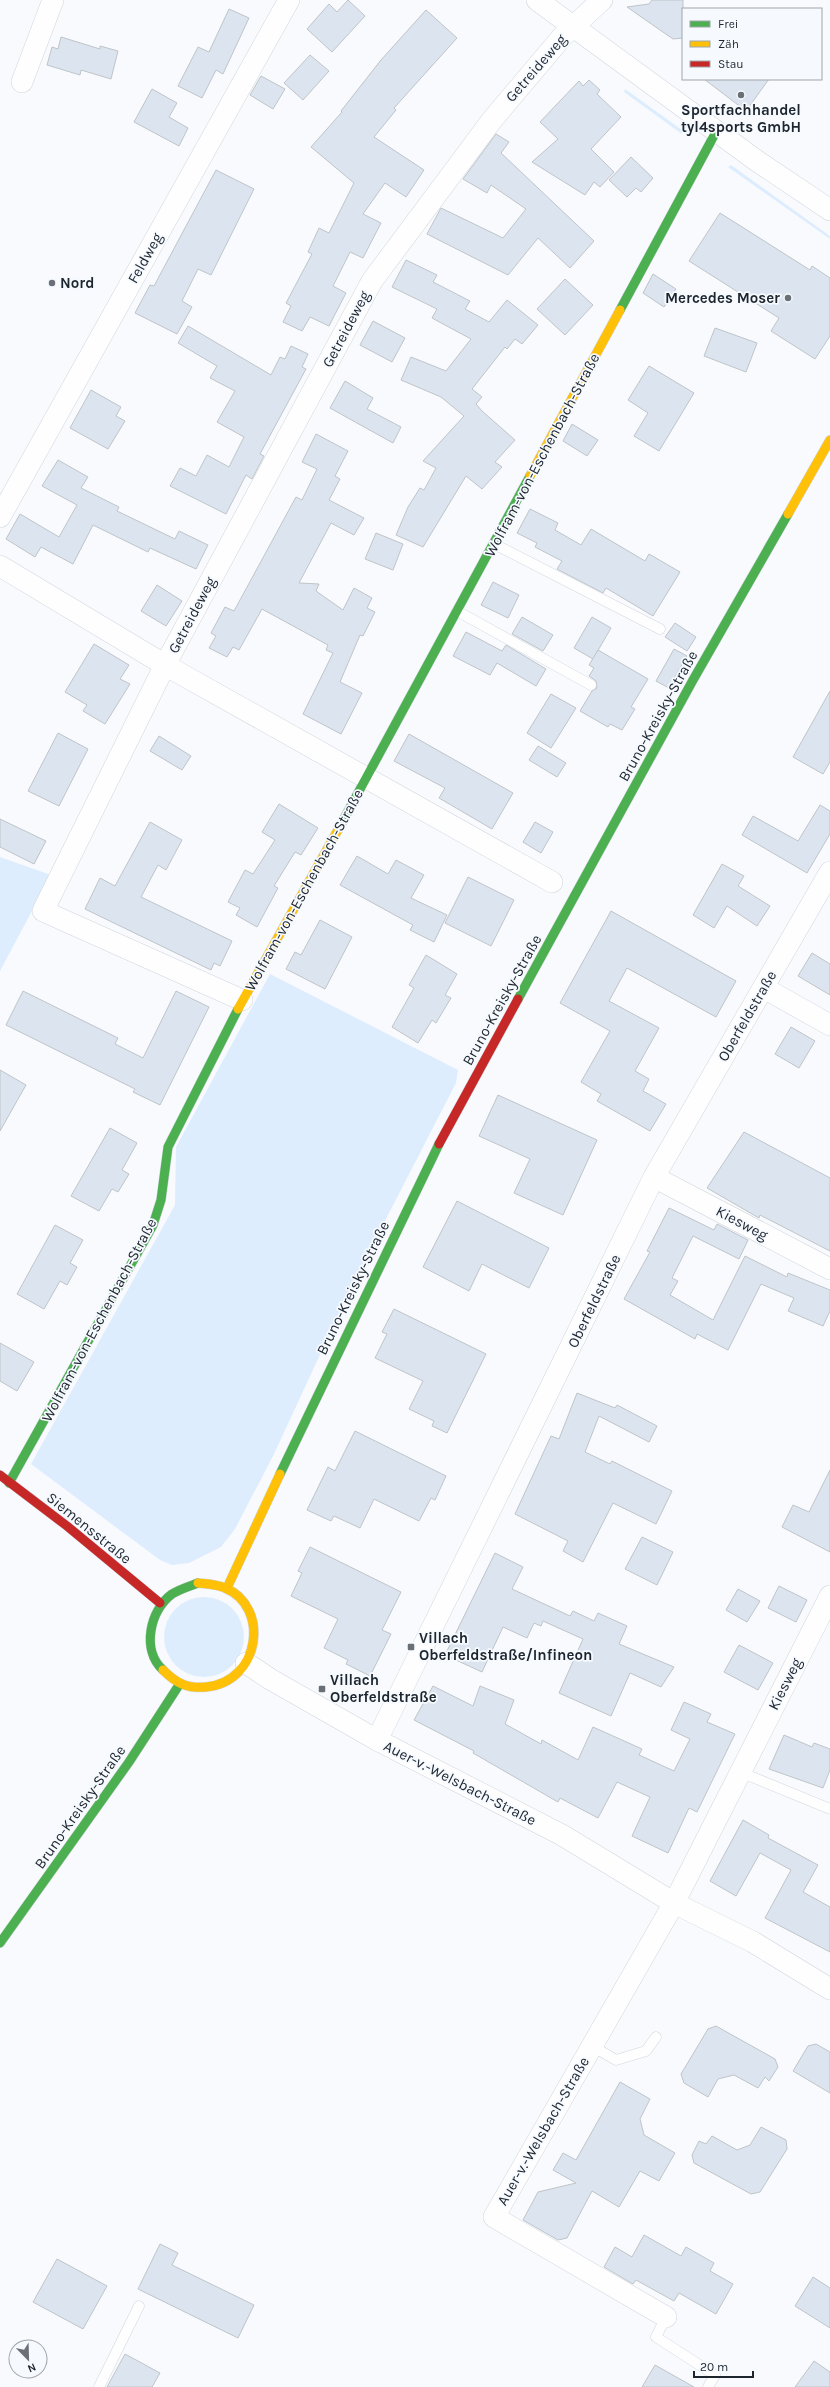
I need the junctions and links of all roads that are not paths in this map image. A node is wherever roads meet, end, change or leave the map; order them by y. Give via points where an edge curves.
1 (53, 0) edge
2 (289, 0) edge
3 (537, 0) edge
4 (602, 0) edge
5 (574, 26) junction
6 (22, 82) dead end
7 (717, 130) junction
8 (830, 210) edge
9 (830, 440) edge
10 (0, 517) edge
11 (494, 544) junction
12 (0, 566) edge
13 (457, 611) junction
14 (660, 629) dead end
15 (165, 665) junction
16 (591, 685) dead end
17 (366, 780) junction
18 (830, 872) edge
19 (552, 882) dead end
20 (43, 911) joint
21 (764, 988) junction
22 (242, 1000) junction
23 (830, 1025) edge
24 (654, 1177) junction
25 (830, 1269) edge
26 (0, 1475) edge
27 (9, 1483) junction
28 (227, 1588) junction
29 (830, 1596) edge
30 (160, 1603) junction
31 (246, 1663) junction
32 (179, 1685) junction
33 (377, 1740) junction
34 (740, 1772) junction
35 (830, 1809) edge
36 (674, 1903) junction
37 (0, 1943) edge
38 (830, 1989) edge
39 (656, 2037) dead end
40 (592, 2046) junction
41 (139, 2306) dead end
42 (666, 2317) joint
43 (99, 2387) edge
44 (708, 2387) edge

1 - 6 street
2 - 10 street, Feldweg
3 - 5 street
4 - 5 street, Getreideweg
5 - 7 street
5 - 15 street, Getreideweg via 492,120 372,281
7 - 8 street via 757,161
7 - 11 street, Wolfram-von-Eschenbach-Straße
9 - 28 street, Bruno-Kreisky-Straße via 693,680 447,1128 310,1408
11 - 13 street, Wolfram-von-Eschenbach-Straße
11 - 14 lane
12 - 15 street, Getreideweg
13 - 16 lane
13 - 17 street, Wolfram-von-Eschenbach-Straße
15 - 17 street, Wolfram-von-Eschenbach-Straße
15 - 20 street, Getreideweg
17 - 19 street, Wolfram-von-Eschenbach-Straße
17 - 22 street, Wolfram-von-Eschenbach-Straße
18 - 21 street, Oberfeldstraße
20 - 22 street, Wolfram-von-Eschenbach-Straße
21 - 23 street
21 - 24 street, Oberfeldstraße
22 - 27 street, Wolfram-von-Eschenbach-Straße via 168,1147 161,1200 153,1225
24 - 25 street, Kiesweg
24 - 33 street, Oberfeldstraße
26 - 27 street, Siemensstraße
27 - 30 street, Siemensstraße via 67,1526
28 - 30 street via 198,1583 182,1587
28 - 31 street via 240,1598 254,1628 253,1646
29 - 34 street, Kiesweg
30 - 32 street via 150,1626 150,1644 156,1662
31 - 32 street via 238,1673 223,1683 193,1689
31 - 33 street, Auer-v.-Welsbach-Straße
32 - 37 street, Bruno-Kreisky-Straße via 129,1762
33 - 36 street, Auer-v.-Welsbach-Straße via 562,1835
34 - 35 lane
34 - 36 street, Kiesweg
36 - 38 street, Auer-v.-Welsbach-Straße via 753,1942
36 - 40 street, Auer-v.-Welsbach-Straße
39 - 40 lane via 646,2051 616,2060
40 - 42 street, Auer-v.-Welsbach-Straße via 494,2217
41 - 43 lane
42 - 44 lane, Auer-v.-Welsbach-Straße via 656,2337 715,2375

